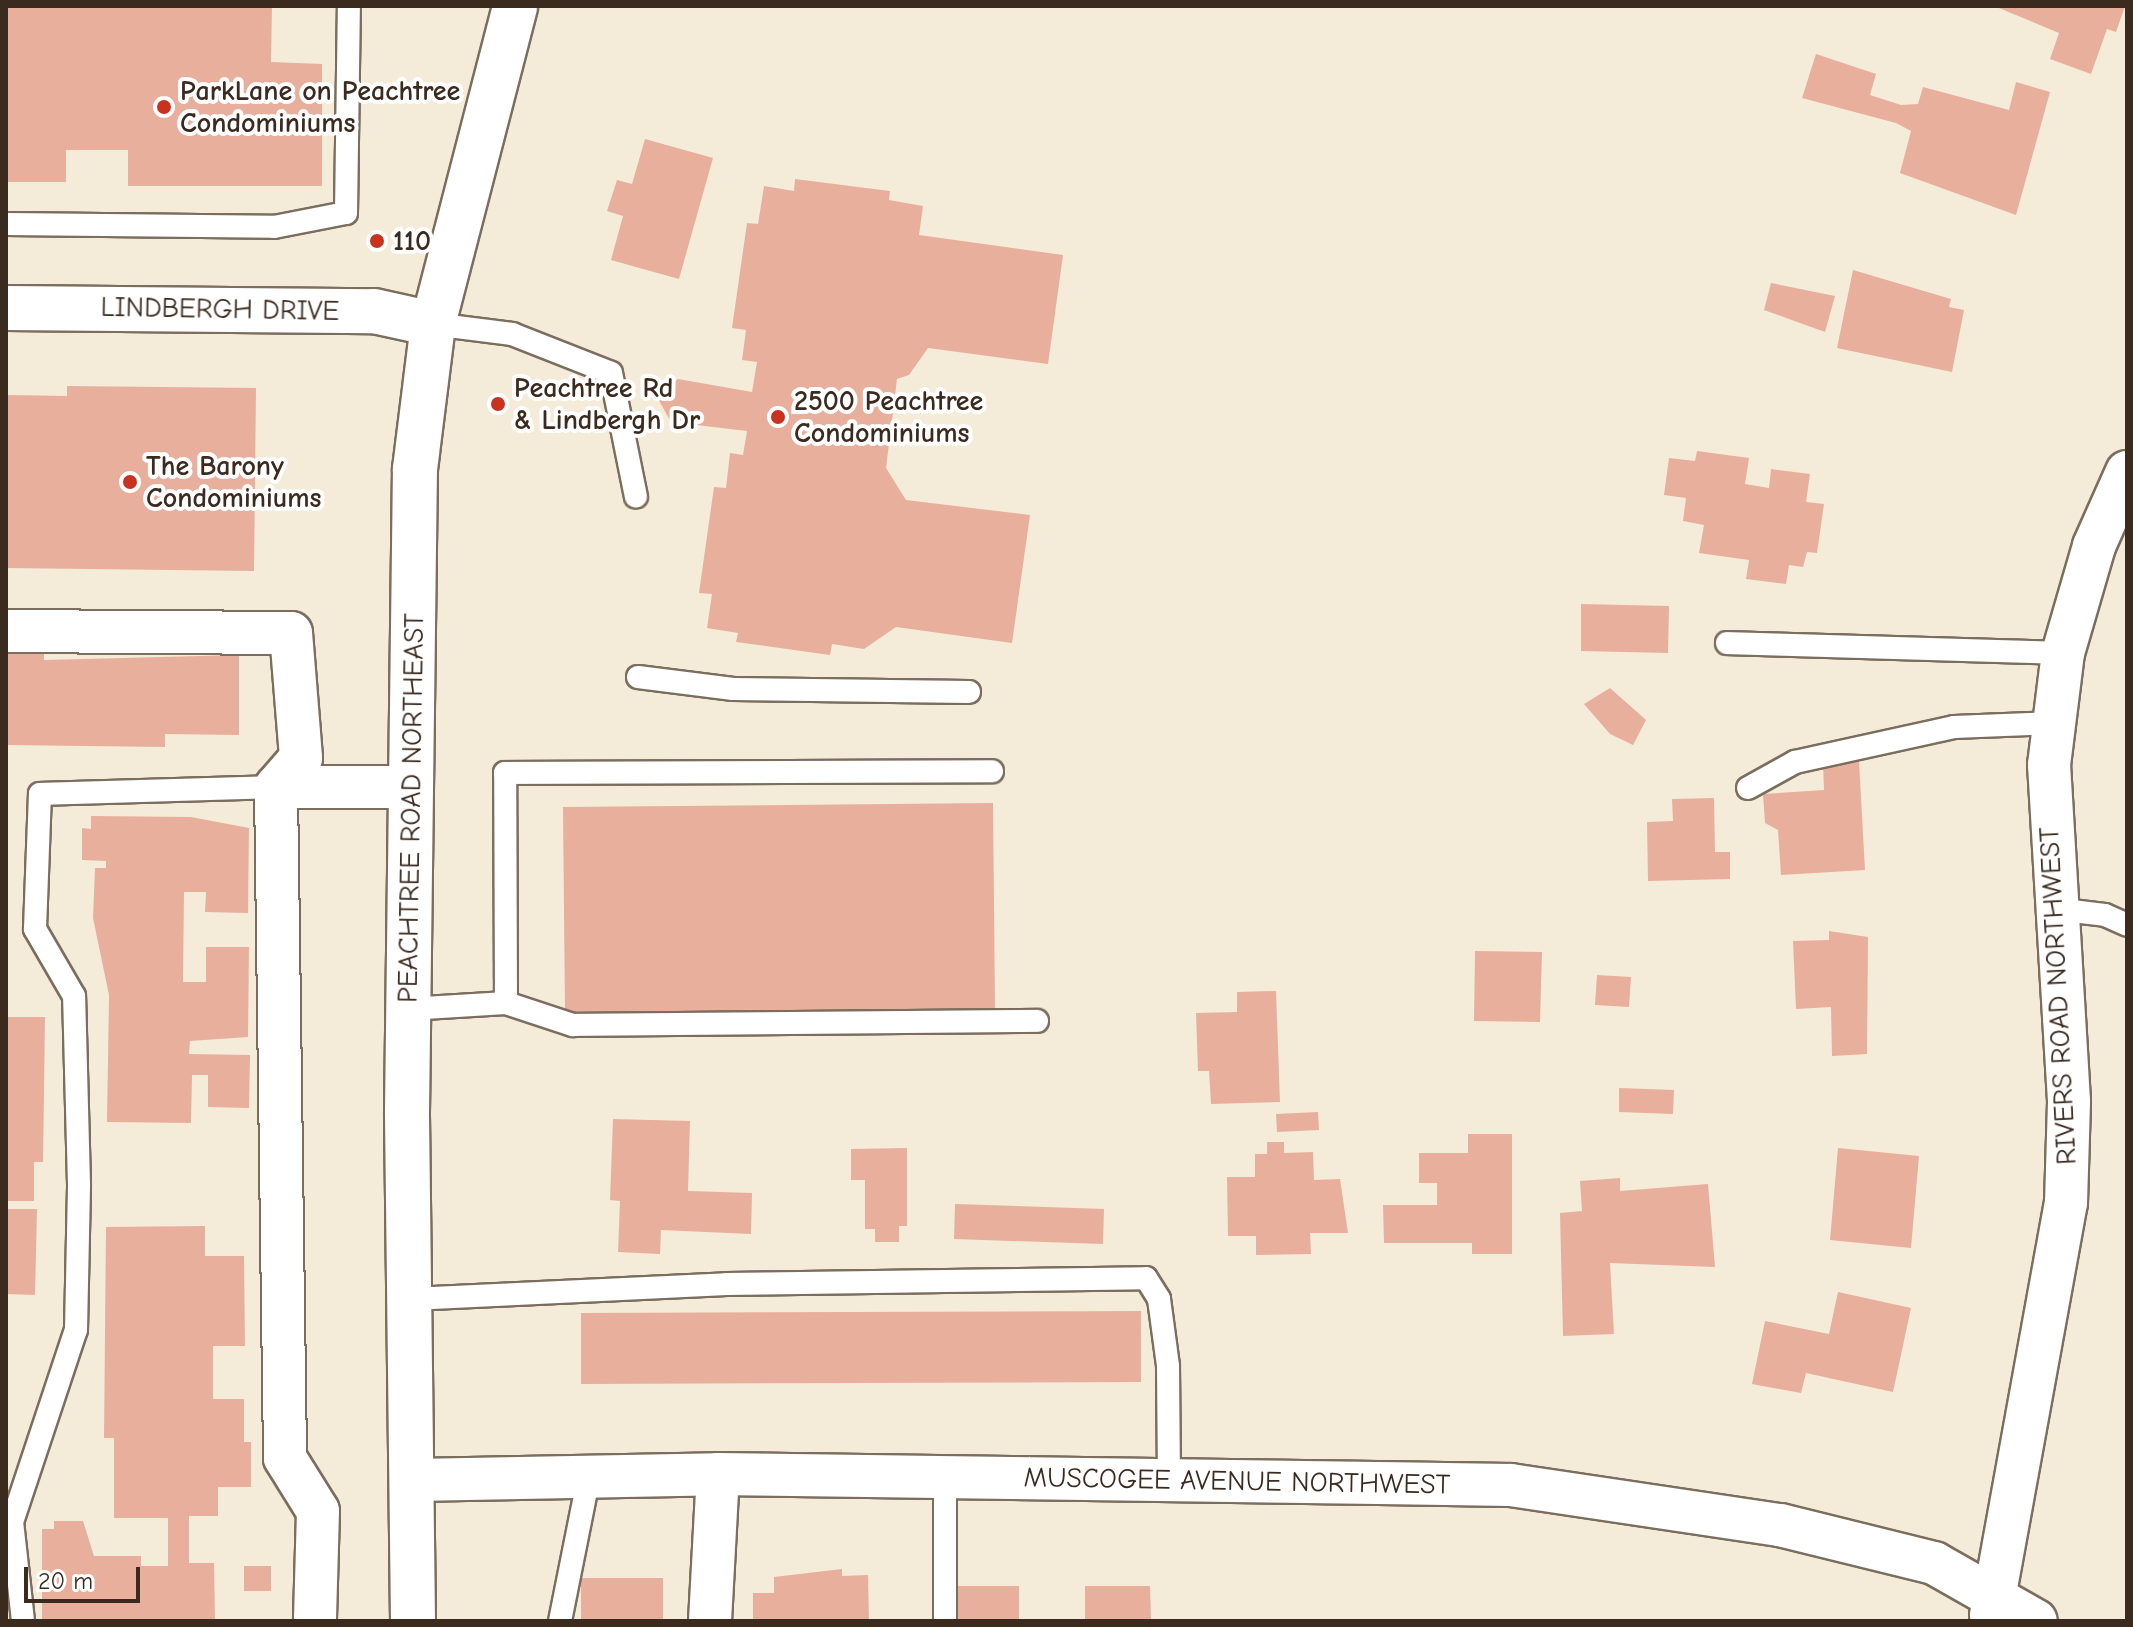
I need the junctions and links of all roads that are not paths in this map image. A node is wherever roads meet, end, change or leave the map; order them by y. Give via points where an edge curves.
1 (349, 6) edge
2 (507, 9) edge
3 (6, 224) edge
4 (6, 308) edge
5 (433, 324) junction
6 (2127, 472) edge
7 (636, 497) dead end
8 (6, 631) edge
9 (1727, 643) dead end
10 (2063, 653) junction
11 (638, 677) dead end
12 (969, 692) dead end
13 (2055, 723) junction
14 (992, 771) dead end
15 (276, 787) junction
16 (411, 787) junction
17 (1748, 788) dead end
18 (2055, 909) junction
19 (2127, 925) edge
20 (506, 1003) junction
21 (408, 1009) junction
22 (1037, 1021) dead end
23 (411, 1299) junction
24 (718, 1474) junction
25 (589, 1476) junction
26 (945, 1477) junction
27 (414, 1480) junction
28 (1169, 1480) junction
29 (1991, 1605) edge
30 (23, 1621) edge
31 (315, 1621) edge
32 (413, 1621) edge
33 (560, 1621) edge
34 (710, 1621) edge
35 (945, 1621) edge
36 (2036, 1621) edge

1 - 3 lane via 346,213 274,227
2 - 5 main road, PEACHTREE ROAD NORTHEAST
4 - 5 main road, LINDBERGH DRIVE via 374,311
5 - 7 lane via 512,334 611,373
5 - 16 main road, PEACHTREE ROAD NORTHEAST via 415,469
6 - 10 street, RIVERS ROAD NORTHWEST via 2094,546
8 - 15 street via 291,633 301,758
9 - 10 lane
10 - 13 street, RIVERS ROAD NORTHWEST
11 - 12 lane via 733,689
13 - 17 lane via 1954,727 1795,762
13 - 18 street, RIVERS ROAD NORTHWEST
14 - 20 lane via 505,773
15 - 16 street
15 - 30 lane via 40,794 35,929 74,996 76,1330 12,1522
15 - 31 street via 285,1458 318,1511
16 - 21 main road, PEACHTREE ROAD NORTHEAST
18 - 19 lane via 2105,915
18 - 29 street, RIVERS ROAD NORTHWEST via 2069,1101 2066,1203
20 - 21 lane
20 - 22 lane via 573,1025
21 - 23 main road, PEACHTREE ROAD NORTHEAST
23 - 27 main road, PEACHTREE ROAD NORTHEAST
23 - 28 lane via 727,1284 1146,1278 1159,1299 1168,1366
24 - 25 street, MUSCOGEE AVENUE NORTHWEST
24 - 26 street, MUSCOGEE AVENUE NORTHWEST
24 - 34 street
25 - 27 street, MUSCOGEE AVENUE NORTHWEST
25 - 33 lane
26 - 28 street, MUSCOGEE AVENUE NORTHWEST
26 - 35 lane
27 - 32 main road, PEACHTREE ROAD NORTHEAST
28 - 29 street, MUSCOGEE AVENUE NORTHWEST via 1511,1485 1780,1525 1934,1563
29 - 36 street, MUSCOGEE AVENUE NORTHWEST

